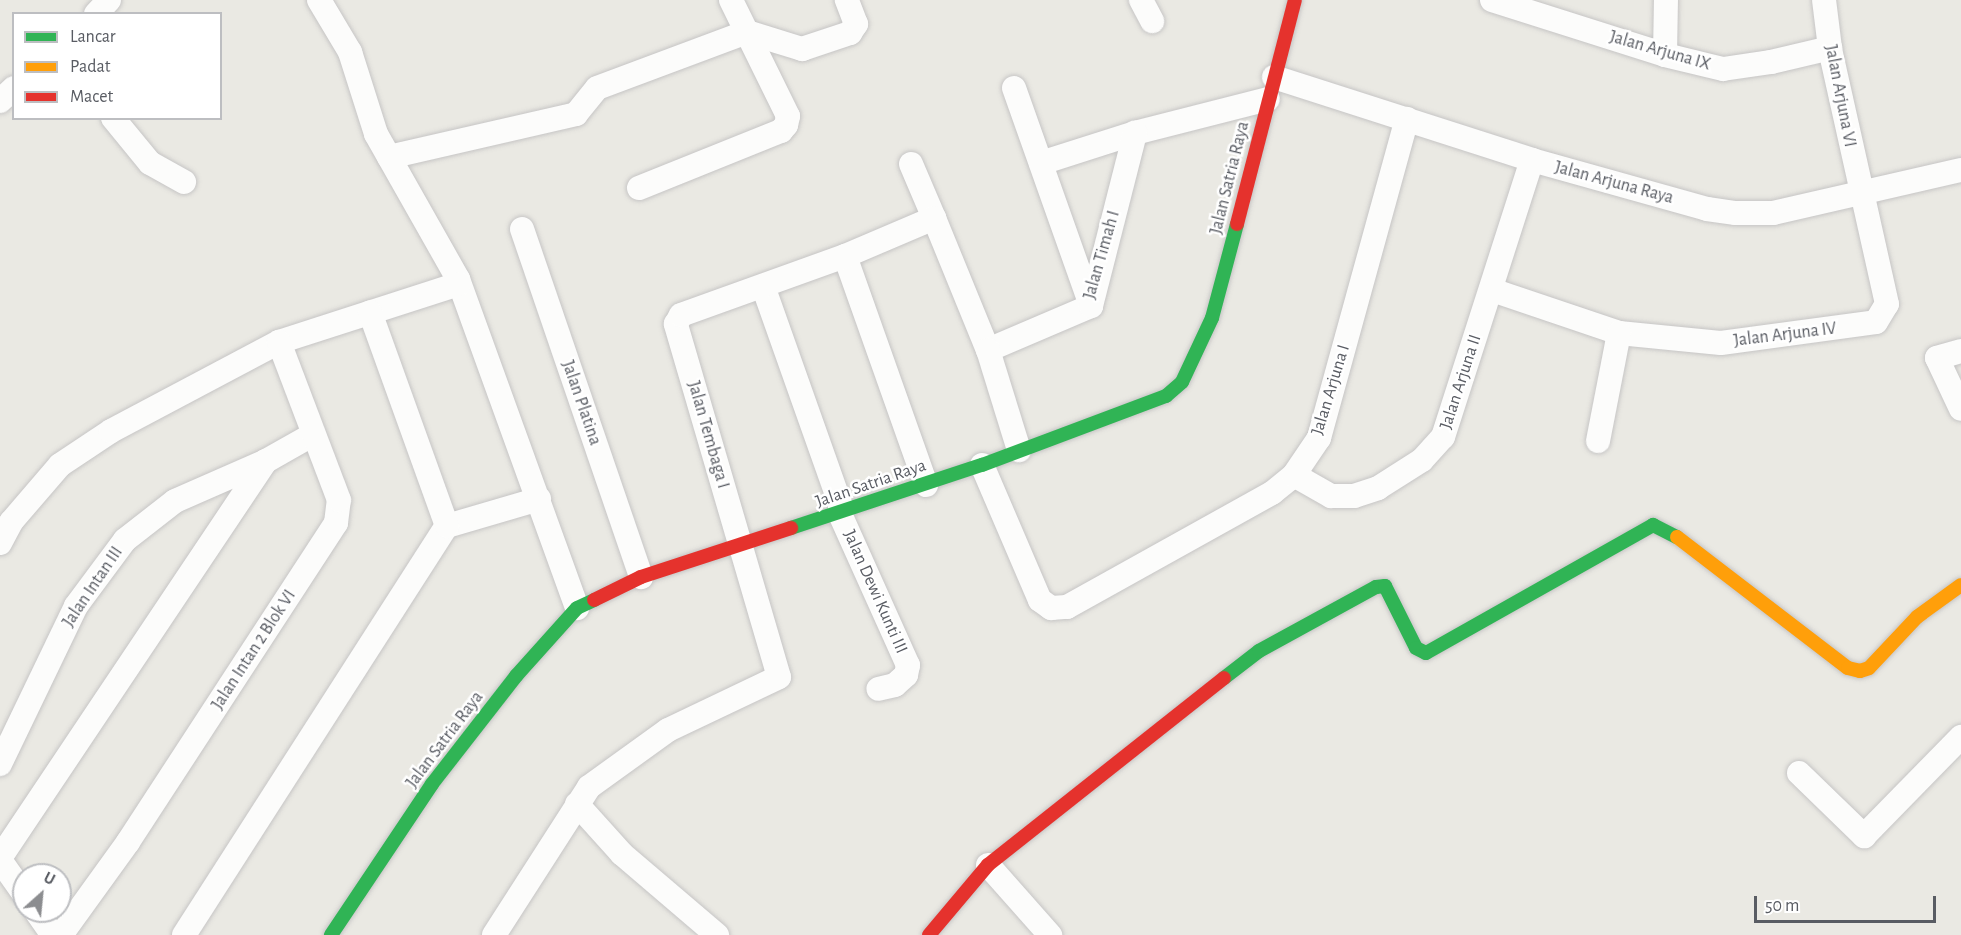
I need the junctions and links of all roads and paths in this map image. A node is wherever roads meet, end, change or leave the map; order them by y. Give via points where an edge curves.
1 (109, 0) edge
2 (319, 0) edge
3 (731, 0) edge
4 (847, 0) edge
5 (1295, 0) edge
6 (1492, 0) edge
7 (1666, 0) edge
8 (1824, 0) edge
9 (1524, 5) edge
10 (98, 12) edge
11 (747, 32) junction
12 (1830, 48) junction
13 (1665, 55) junction
14 (1014, 88) dead end
15 (1271, 88) junction
16 (12, 90) edge
17 (0, 101) edge
18 (115, 120) edge
19 (1405, 126) junction
20 (1135, 133) junction
21 (389, 157) junction
22 (1532, 160) junction
23 (1041, 163) junction
24 (910, 164) dead end
25 (1961, 170) edge
26 (184, 182) dead end
27 (639, 188) dead end
28 (1860, 191) junction
29 (934, 218) junction
30 (522, 230) dead end
31 (845, 256) junction
32 (459, 284) junction
33 (763, 286) junction
34 (1492, 290) junction
35 (1091, 306) junction
36 (370, 312) junction
37 (1619, 333) junction
38 (279, 342) junction
39 (988, 350) junction
40 (1961, 351) edge
41 (1961, 409) edge
42 (312, 435) junction
43 (1598, 441) dead end
44 (1019, 450) junction
45 (266, 461) junction
46 (982, 465) junction
47 (1294, 475) junction
48 (926, 485) junction
49 (538, 499) junction
50 (840, 514) junction
51 (447, 526) junction
52 (0, 543) edge
53 (740, 546) junction
54 (641, 577) junction
55 (1957, 595) edge
56 (577, 608) junction
57 (878, 689) dead end
58 (1961, 737) edge
59 (0, 764) edge
60 (1799, 773) dead end
61 (577, 804) junction
62 (0, 859) edge
63 (988, 865) junction
64 (12, 876) edge
65 (61, 935) edge
66 (184, 935) edge
67 (331, 935) edge
68 (494, 935) edge
69 (717, 935) edge
70 (929, 935) edge
71 (1050, 935) edge

1 - 10 street
2 - 21 street via 350,52 376,134
3 - 11 street
4 - 11 street via 856,24 850,33 802,49
5 - 15 street, Jalan Satria Raya
6 - 9 street, Jalan Arjuna IX
7 - 13 street
8 - 12 street, Jalan Arjuna VI
9 - 13 street, Jalan Arjuna IX
11 - 21 street via 597,88 576,114
11 - 27 street via 788,116 786,125 781,131
12 - 13 street, Jalan Arjuna IX via 1723,69
12 - 28 street, Jalan Arjuna VI
14 - 23 street
15 - 19 street, Jalan Arjuna Raya
15 - 20 street
15 - 44 street, Jalan Satria Raya via 1212,318 1182,382 1166,396
16 - 17 street
18 - 26 street via 150,163
19 - 22 street, Jalan Arjuna Raya
19 - 47 street, Jalan Arjuna I via 1319,438
20 - 23 street
20 - 35 street, Jalan Timah I
21 - 32 street
22 - 28 street, Jalan Arjuna Raya via 1707,209 1736,213 1773,213
22 - 34 street, Jalan Arjuna II
23 - 35 street
24 - 29 street
25 - 28 street, Jalan Arjuna Raya
28 - 37 street, Jalan Arjuna IV via 1887,304 1876,322 1721,343
29 - 31 street
29 - 39 street
30 - 54 street, Jalan Platina
31 - 33 street
31 - 48 street
32 - 36 street
32 - 49 street
33 - 50 street via 840,504
33 - 53 street, Jalan Tembaga I via 690,308 676,324
34 - 37 street, Jalan Arjuna IV
34 - 47 street, Jalan Arjuna II via 1443,437 1428,455 1378,488 1354,496 1331,496
35 - 39 street, Jalan Timah I
36 - 38 street
36 - 51 street
37 - 43 street
38 - 42 street, Jalan Intan 2 Blok VI
38 - 52 street via 111,431 60,465 11,522
39 - 44 street
40 - 41 street via 1937,358
42 - 45 street, Jalan Intan III
42 - 65 street, Jalan Intan 2 Blok VI via 339,500 336,523 128,842
44 - 46 street, Jalan Satria Raya
45 - 59 street, Jalan Intan III via 175,501 125,540 76,606
45 - 62 street
46 - 47 street, Jalan Arjuna I via 1040,600 1048,606 1067,607 1272,493
46 - 48 street, Jalan Satria Raya
48 - 50 street, Jalan Satria Raya
49 - 51 street
49 - 56 street
50 - 53 street, Jalan Satria Raya
50 - 57 street, Jalan Dewi Kunti III via 908,665 906,675 895,684
51 - 66 street
53 - 54 street, Jalan Satria Raya
53 - 61 street, Jalan Tembaga I via 779,677 668,730 589,787
54 - 56 street, Jalan Satria Raya
55 - 63 street via 1917,617 1869,668 1860,671 1848,668 1666,530 1653,525 1426,653 1416,648 1385,586 1376,587 1260,651
56 - 67 street, Jalan Satria Raya via 516,676 432,784
58 - 60 street via 1864,836
61 - 68 street
61 - 69 street via 622,854
62 - 64 street
63 - 70 street
63 - 71 street

